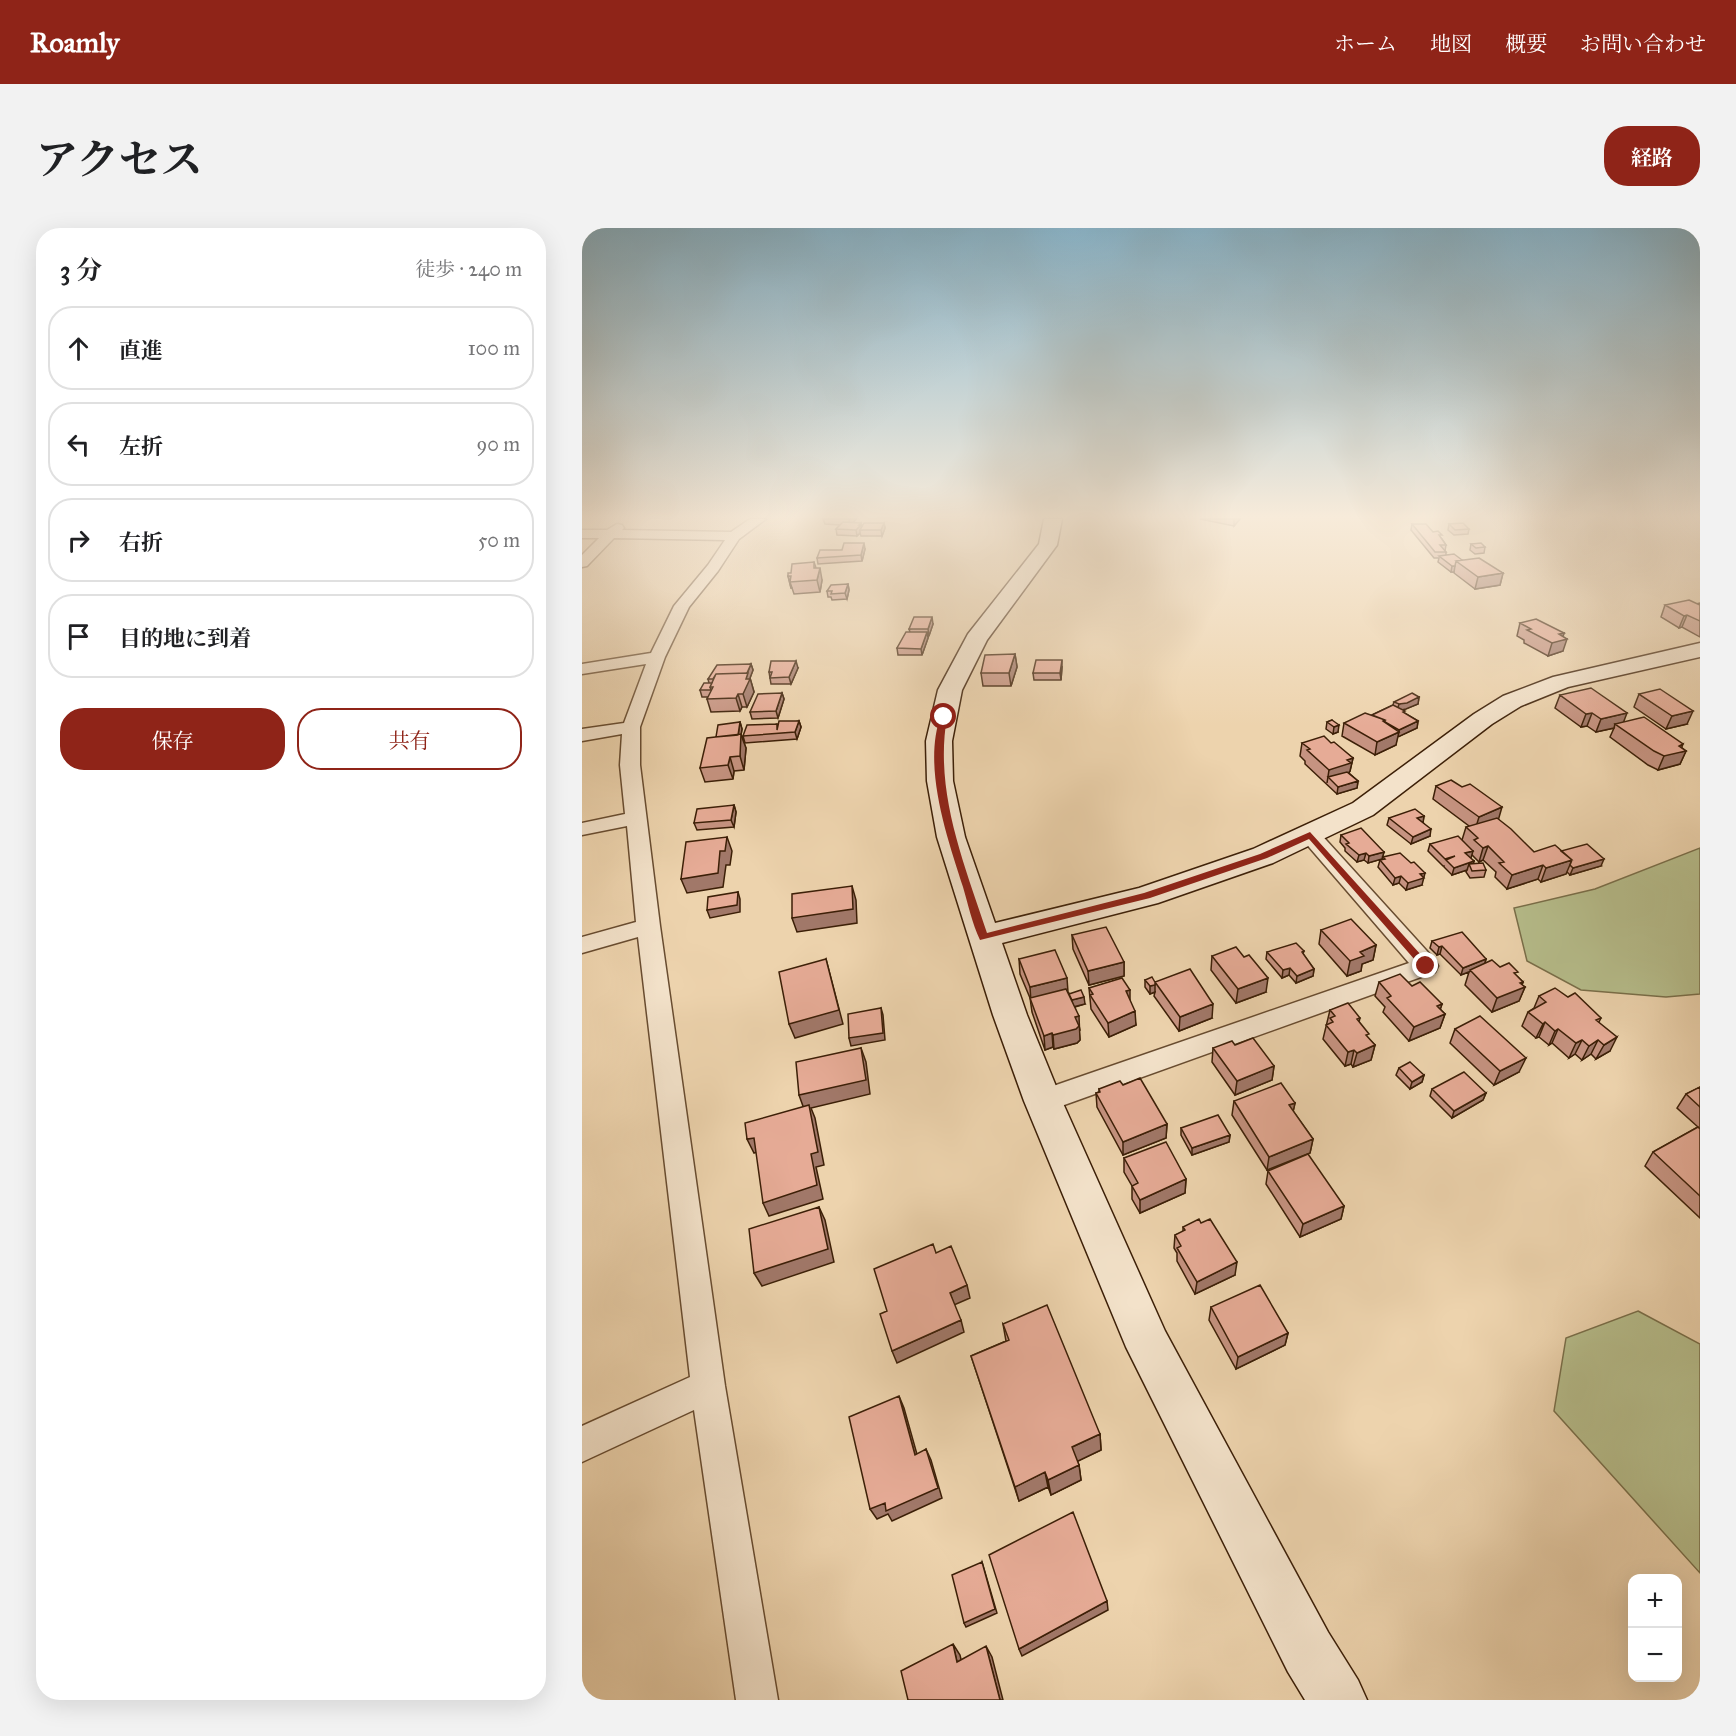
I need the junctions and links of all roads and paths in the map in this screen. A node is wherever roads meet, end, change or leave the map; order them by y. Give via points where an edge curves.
1 (697, 588) edge
2 (1015, 588) edge
3 (1700, 650) edge
4 (657, 657) junction
5 (582, 669) edge
6 (631, 727) junction
7 (582, 735) edge
8 (635, 819) junction
9 (582, 829) edge
10 (1310, 835) junction
11 (648, 926) junction
12 (983, 937) junction
13 (582, 945) edge
14 (1043, 1101) junction
15 (708, 1386) junction
16 (582, 1444) edge
17 (757, 1700) edge
18 (1338, 1700) edge

1 - 4 street via 682,606
2 - 12 street via 976,639 957,674 939,741 940,781 951,837
3 - 10 street via 1561,682 1512,701 1363,809
4 - 5 street
4 - 6 street
6 - 7 street
6 - 8 street
8 - 9 street
8 - 11 street
10 - 12 street via 1263,856 1147,896
10 - 14 street via 1426,966
11 - 13 street
11 - 15 street
12 - 14 street
14 - 18 street via 1149,1347 1308,1652
15 - 16 street
15 - 17 street

